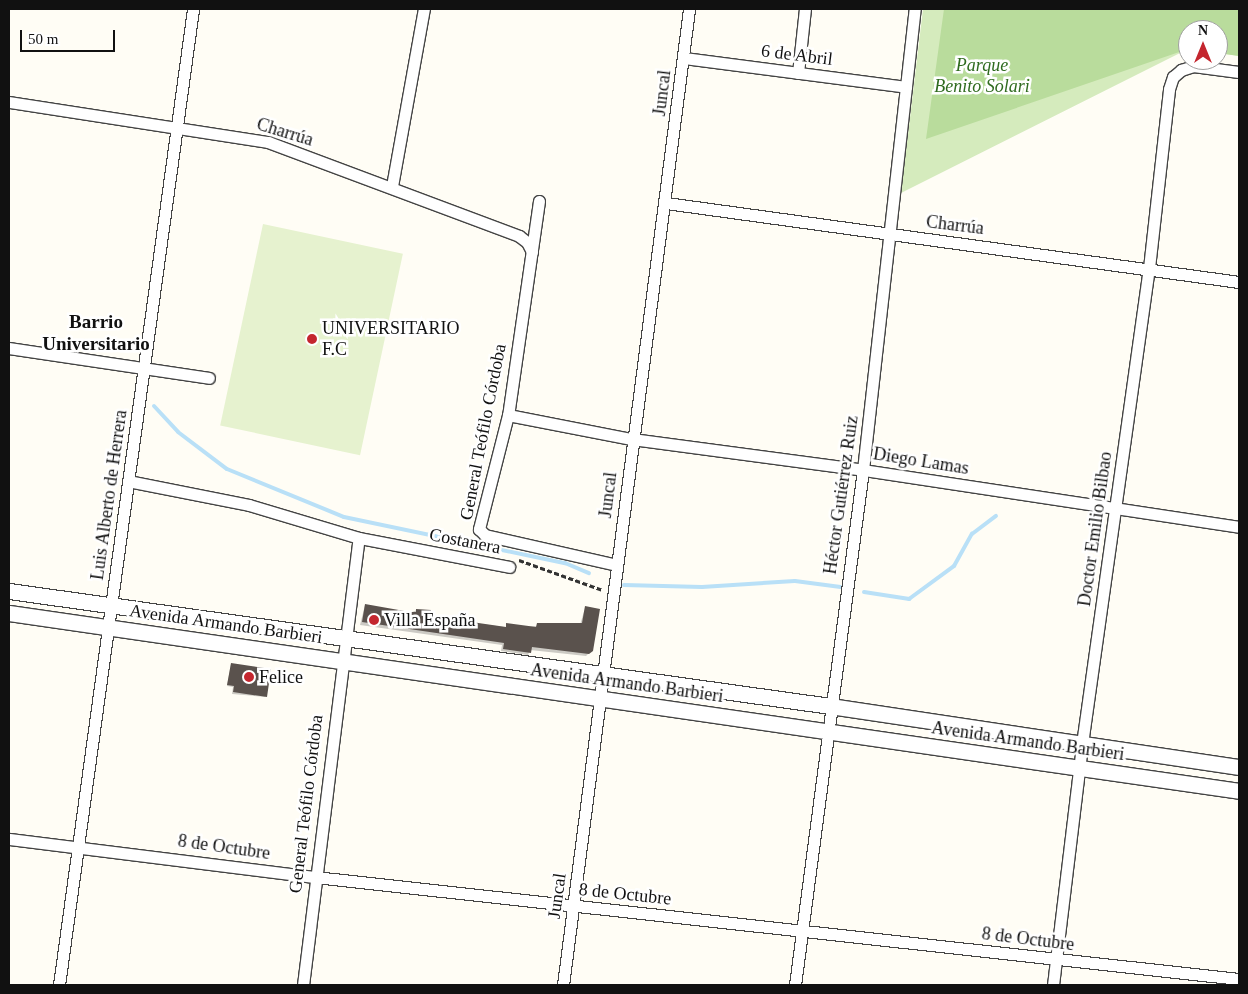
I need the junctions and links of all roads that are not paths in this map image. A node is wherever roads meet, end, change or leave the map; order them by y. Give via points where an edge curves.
1 (193, 9) edge
2 (424, 9) edge
3 (689, 9) edge
4 (805, 9) edge
5 (916, 9) edge
6 (684, 58) junction
7 (1239, 72) edge
8 (798, 73) junction
9 (906, 86) junction
10 (9, 102) edge
11 (177, 126) junction
12 (392, 186) junction
13 (539, 200) dead end
14 (666, 204) junction
15 (891, 234) junction
16 (532, 252) junction
17 (1149, 268) junction
18 (1239, 282) edge
19 (9, 348) edge
20 (144, 367) junction
21 (209, 378) dead end
22 (508, 415) junction
23 (632, 440) junction
24 (863, 470) junction
25 (128, 481) junction
26 (1116, 509) junction
27 (1239, 527) edge
28 (359, 538) junction
29 (617, 566) junction
30 (509, 567) road end
31 (9, 591) edge
32 (111, 605) junction
33 (9, 613) edge
34 (108, 626) junction
35 (344, 638) junction
36 (342, 660) junction
37 (604, 675) junction
38 (602, 698) junction
39 (830, 706) junction
40 (827, 732) junction
41 (1082, 744) junction
42 (1079, 766) junction
43 (1239, 767) edge
44 (1239, 791) edge
45 (9, 839) edge
46 (78, 845) junction
47 (315, 878) junction
48 (573, 907) junction
49 (802, 930) junction
50 (1056, 960) junction
51 (1239, 980) edge
52 (59, 985) edge
53 (303, 985) edge
54 (563, 985) edge
55 (795, 985) edge
56 (1053, 985) edge

1 - 11 street, Luis Alberto de Herrera
2 - 12 street
3 - 6 street, Juncal
4 - 8 street
5 - 9 street, Héctor Gutiérrez Ruiz
6 - 8 street, 6 de Abril
6 - 14 street, Juncal
7 - 17 street, Doctor Emilio Bilbao via 1193,66 1173,77
8 - 9 street, 6 de Abril
9 - 15 street, Héctor Gutiérrez Ruiz
10 - 11 street, Charrúa
11 - 12 street, Charrúa via 268,142
11 - 20 street, Luis Alberto de Herrera
12 - 16 street, Charrúa via 518,236 527,242
13 - 16 street, General Teófilo Córdoba
14 - 15 street, Charrúa
14 - 23 street, Juncal
15 - 17 street, Charrúa
15 - 24 street, Héctor Gutiérrez Ruiz
16 - 22 street, General Teófilo Córdoba
17 - 18 street, Charrúa
17 - 26 street, Doctor Emilio Bilbao
19 - 20 street
20 - 21 street
20 - 25 street, Luis Alberto de Herrera
22 - 23 street, Diego Lamas
22 - 29 street, General Teófilo Córdoba via 479,529 485,535
23 - 24 street, Diego Lamas
23 - 29 street, Juncal
24 - 26 street, Diego Lamas
24 - 39 street, Héctor Gutiérrez Ruiz
25 - 28 street, Costanera via 249,505
25 - 32 street, Luis Alberto de Herrera
26 - 27 street, Diego Lamas
26 - 41 street, Doctor Emilio Bilbao
28 - 30 street, Costanera
28 - 35 street, General Teófilo Córdoba
29 - 37 street, Juncal
31 - 32 street, Avenida Armando Barbieri
32 - 34 street, Luis Alberto de Herrera
32 - 35 street, Avenida Armando Barbieri
33 - 34 street, Avenida Armando Barbieri
34 - 36 street, Avenida Armando Barbieri
34 - 46 street, Luis Alberto de Herrera
35 - 36 street, General Teófilo Córdoba
35 - 37 street, Avenida Armando Barbieri
36 - 38 street, Avenida Armando Barbieri
36 - 47 street, General Teófilo Córdoba
37 - 38 street, Juncal
37 - 39 street, Avenida Armando Barbieri
38 - 40 street, Avenida Armando Barbieri
38 - 48 street, Juncal
39 - 40 street, Héctor Gutiérrez Ruiz
39 - 41 street, Avenida Armando Barbieri
40 - 42 street, Avenida Armando Barbieri
40 - 49 street, Héctor Gutiérrez Ruiz
41 - 42 street, Doctor Emilio Bilbao
41 - 43 street, Avenida Armando Barbieri
42 - 44 street, Avenida Armando Barbieri
42 - 50 street, Doctor Emilio Bilbao
45 - 46 street, 8 de Octubre
46 - 47 street, 8 de Octubre
46 - 52 street, Luis Alberto de Herrera
47 - 48 street, 8 de Octubre
47 - 53 street, General Teófilo Córdoba
48 - 49 street, 8 de Octubre
48 - 54 street, Juncal
49 - 50 street, 8 de Octubre
49 - 55 street, Héctor Gutiérrez Ruiz
50 - 51 street, 8 de Octubre
50 - 56 street, Doctor Emilio Bilbao

